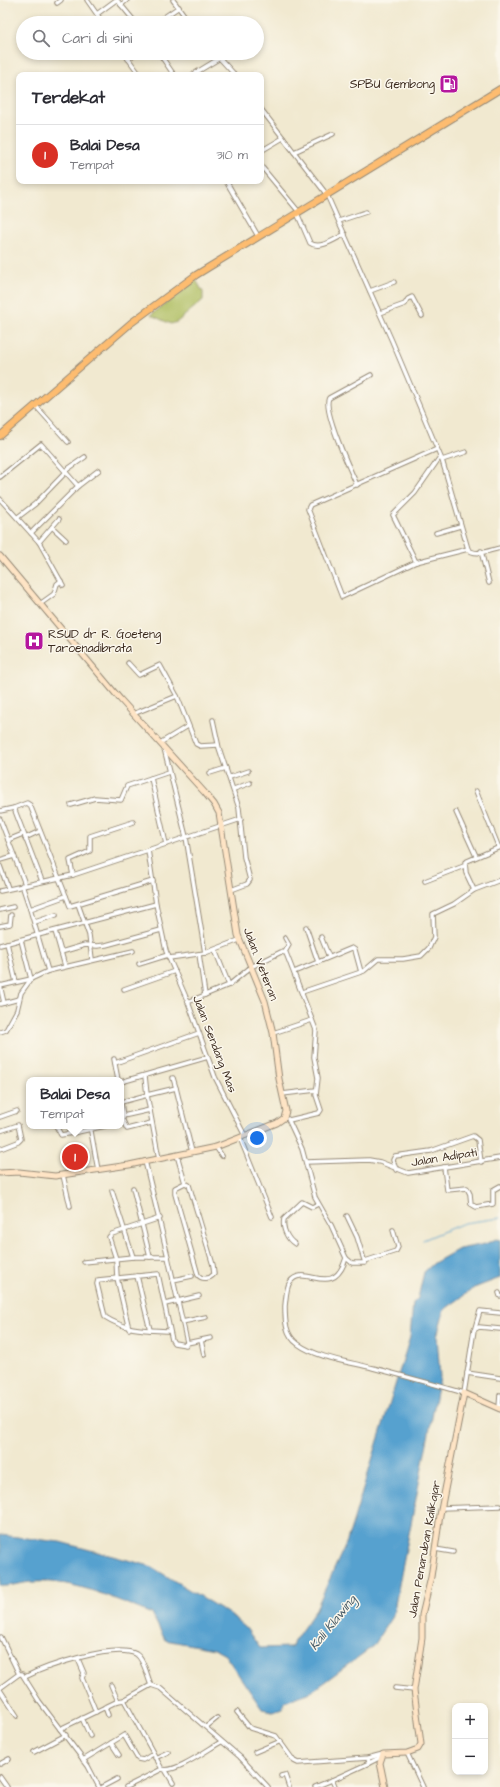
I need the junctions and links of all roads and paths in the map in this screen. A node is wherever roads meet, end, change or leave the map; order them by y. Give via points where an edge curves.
1 (62, 0) edge
2 (88, 0) edge
3 (117, 0) edge
4 (127, 0) edge
5 (173, 0) edge
6 (57, 3) dead end
7 (121, 5) junction
8 (179, 7) junction
9 (97, 14) joint
10 (130, 16) edge
11 (166, 16) edge
12 (185, 16) edge
13 (129, 60) edge
14 (164, 60) edge
15 (217, 60) edge
16 (222, 60) edge
17 (138, 72) edge
18 (172, 72) edge
19 (197, 72) edge
20 (232, 72) edge
21 (500, 89) edge
22 (264, 113) edge
23 (333, 134) dead end
24 (283, 138) junction
25 (264, 149) edge
26 (294, 152) junction
27 (264, 170) edge
28 (228, 184) edge
29 (327, 195) junction
30 (298, 212) junction
31 (366, 212) dead end
32 (339, 221) junction
33 (345, 234) junction
34 (258, 236) junction
35 (394, 282) dead end
36 (370, 291) junction
37 (380, 313) junction
38 (422, 316) dead end
39 (371, 375) dead end
40 (35, 405) junction
41 (0, 436) edge
42 (68, 442) dead end
43 (437, 449) junction
44 (466, 452) dead end
45 (85, 457) dead end
46 (441, 458) junction
47 (99, 470) dead end
48 (66, 472) junction
49 (0, 477) edge
50 (357, 485) junction
51 (78, 486) junction
52 (0, 499) edge
53 (18, 517) junction
54 (59, 519) dead end
55 (460, 526) junction
56 (52, 527) junction
57 (32, 533) junction
58 (436, 533) dead end
59 (66, 540) dead end
60 (39, 542) junction
61 (500, 548) edge
62 (468, 549) junction
63 (481, 552) junction
64 (0, 556) edge
65 (416, 562) junction
66 (489, 582) dead end
67 (40, 604) junction
68 (128, 663) dead end
69 (176, 696) junction
70 (133, 714) junction
71 (213, 720) dead end
72 (188, 726) junction
73 (162, 745) junction
74 (218, 745) junction
75 (226, 768) junction
76 (248, 771) dead end
77 (169, 772) junction
78 (210, 774) dead end
79 (230, 777) junction
80 (151, 778) junction
81 (250, 783) dead end
82 (234, 789) junction
83 (476, 791) dead end
84 (71, 805) dead end
85 (14, 808) junction
86 (0, 811) edge
87 (456, 812) dead end
88 (0, 819) edge
89 (241, 819) junction
90 (133, 822) dead end
91 (221, 826) junction
92 (40, 831) junction
93 (24, 836) junction
94 (186, 837) junction
95 (8, 840) junction
96 (166, 844) junction
97 (500, 848) edge
98 (148, 850) junction
99 (14, 856) junction
100 (476, 856) junction
101 (0, 860) edge
102 (0, 866) edge
103 (464, 866) junction
104 (1, 874) edge
105 (73, 874) junction
106 (59, 878) junction
107 (500, 880) edge
108 (425, 881) dead end
109 (42, 882) junction
110 (153, 882) junction
111 (24, 885) junction
112 (8, 888) junction
113 (231, 890) junction
114 (474, 890) junction
115 (0, 891) edge
116 (66, 896) junction
117 (78, 904) junction
118 (156, 904) junction
119 (13, 907) dead end
120 (30, 909) junction
121 (0, 910) edge
122 (11, 915) dead end
123 (56, 915) dead end
124 (35, 922) junction
125 (86, 923) junction
126 (0, 926) edge
127 (306, 927) dead end
128 (161, 930) junction
129 (55, 931) junction
130 (39, 935) junction
131 (321, 937) dead end
132 (285, 938) dead end
133 (21, 940) junction
134 (239, 940) junction
135 (7, 943) junction
136 (0, 945) edge
137 (91, 945) junction
138 (215, 950) junction
139 (61, 952) junction
140 (133, 952) dead end
141 (285, 952) junction
142 (205, 953) junction
143 (199, 954) junction
144 (168, 957) junction
145 (329, 957) junction
146 (92, 959) junction
147 (318, 962) junction
148 (139, 964) dead end
149 (66, 966) junction
150 (251, 967) junction
151 (48, 971) junction
152 (175, 971) junction
153 (294, 972) junction
154 (361, 972) junction
155 (31, 979) junction
156 (16, 982) junction
157 (229, 985) junction
158 (0, 986) edge
159 (124, 989) dead end
160 (302, 992) junction
161 (205, 995) junction
162 (19, 999) junction
163 (188, 1002) junction
164 (2, 1004) edge
165 (312, 1020) junction
166 (0, 1032) edge
167 (199, 1033) junction
168 (273, 1033) junction
169 (208, 1057) junction
170 (145, 1076) junction
171 (117, 1077) edge
172 (173, 1078) dead end
173 (124, 1081) edge
174 (176, 1088) junction
175 (316, 1090) junction
176 (282, 1094) junction
177 (147, 1095) junction
178 (124, 1101) edge
179 (150, 1110) junction
180 (17, 1111) dead end
181 (285, 1115) junction
182 (124, 1116) edge
183 (0, 1117) edge
184 (289, 1120) junction
185 (151, 1124) junction
186 (124, 1125) edge
187 (58, 1129) edge
188 (72, 1129) edge
189 (88, 1129) edge
190 (91, 1129) edge
191 (0, 1131) edge
192 (73, 1134) junction
193 (243, 1137) junction
194 (216, 1147) junction
195 (0, 1149) edge
196 (192, 1152) junction
197 (177, 1155) junction
198 (222, 1156) dead end
199 (500, 1158) edge
200 (159, 1159) junction
201 (145, 1162) junction
202 (306, 1162) junction
203 (481, 1162) junction
204 (444, 1167) junction
205 (98, 1170) junction
206 (396, 1170) junction
207 (0, 1172) edge
208 (63, 1175) junction
209 (185, 1183) junction
210 (500, 1186) edge
211 (133, 1188) dead end
212 (112, 1191) dead end
213 (318, 1204) junction
214 (70, 1206) dead end
215 (347, 1216) dead end
216 (272, 1217) dead end
217 (160, 1218) junction
218 (142, 1224) junction
219 (124, 1230) junction
220 (393, 1230) dead end
221 (295, 1244) dead end
222 (133, 1257) junction
223 (168, 1257) junction
224 (150, 1258) junction
225 (346, 1258) junction
226 (116, 1259) junction
227 (84, 1262) dead end
228 (365, 1262) junction
229 (137, 1276) junction
230 (192, 1276) dead end
231 (117, 1278) junction
232 (173, 1280) junction
233 (199, 1296) dead end
234 (178, 1301) junction
235 (165, 1304) junction
236 (500, 1313) edge
237 (206, 1317) dead end
238 (182, 1322) junction
239 (475, 1328) junction
240 (129, 1329) junction
241 (500, 1329) edge
242 (150, 1330) junction
243 (170, 1331) junction
244 (210, 1338) dead end
245 (201, 1340) junction
246 (187, 1343) junction
247 (204, 1355) dead end
248 (467, 1373) junction
249 (500, 1378) edge
250 (464, 1393) junction
251 (500, 1396) edge
252 (499, 1408) edge
253 (500, 1506) edge
254 (441, 1508) junction
255 (435, 1549) junction
256 (453, 1552) dead end
257 (1, 1637) dead end
258 (78, 1659) junction
259 (19, 1674) junction
260 (25, 1676) junction
261 (112, 1685) dead end
262 (151, 1685) junction
263 (395, 1688) dead end
264 (0, 1689) edge
265 (414, 1690) junction
266 (124, 1700) junction
267 (118, 1701) junction
268 (105, 1707) junction
269 (96, 1712) junction
270 (237, 1712) dead end
271 (108, 1715) dead end
272 (17, 1716) dead end
273 (82, 1718) junction
274 (217, 1718) dead end
275 (206, 1727) junction
276 (60, 1729) junction
277 (66, 1735) junction
278 (90, 1736) dead end
279 (221, 1742) junction
280 (281, 1742) junction
281 (111, 1743) junction
282 (34, 1752) dead end
283 (168, 1752) dead end
284 (255, 1752) dead end
285 (407, 1752) junction
286 (119, 1755) dead end
287 (154, 1756) junction
288 (382, 1756) junction
289 (368, 1758) junction
290 (9, 1759) dead end
291 (83, 1760) junction
292 (370, 1763) junction
293 (0, 1764) edge
294 (164, 1770) junction
295 (281, 1776) dead end
296 (0, 1777) edge
297 (117, 1779) dead end
298 (332, 1780) junction
299 (173, 1783) dead end
300 (7, 1787) edge
301 (100, 1787) edge
302 (126, 1787) edge
303 (268, 1787) edge
304 (289, 1787) edge
305 (315, 1787) edge
306 (335, 1787) edge
307 (385, 1787) edge
308 (423, 1787) edge

1 - 6 street
2 - 9 street
3 - 7 street
3 - 9 street
4 - 7 street
5 - 8 street
7 - 10 street
8 - 11 street
8 - 12 street
13 - 17 street
14 - 18 street
15 - 19 street
16 - 20 street
21 - 29 main road
22 - 24 street
23 - 26 street
24 - 25 street
24 - 26 street
26 - 29 street
27 - 30 street
28 - 34 street
29 - 30 main road
29 - 32 street
30 - 33 street via 313,245 320,246
30 - 34 main road
31 - 32 street
32 - 33 street
33 - 36 street
34 - 40 main road via 172,292 131,323
35 - 36 street
36 - 37 street
37 - 38 street via 405,304 412,297
37 - 43 street
39 - 50 street via 327,401 329,414
40 - 41 main road
40 - 42 street
43 - 46 street
43 - 50 street
44 - 46 street
45 - 48 street
46 - 55 street
46 - 65 street via 437,459 415,493 393,515
47 - 51 street
48 - 49 street via 40,444
48 - 51 street
48 - 53 street via 35,504
50 - 65 street via 308,508 341,595 346,595
51 - 57 street
52 - 53 street
53 - 57 street
54 - 56 street
55 - 58 street
55 - 62 street
56 - 59 street
56 - 60 street
57 - 60 street
60 - 67 street via 62,583 57,584 54,594
61 - 63 street
62 - 63 street via 476,554
62 - 65 street
63 - 66 street
64 - 67 street, Jalan. Veteran
67 - 70 street, Jalan. Veteran
68 - 69 street via 139,675 160,665
69 - 70 street
69 - 72 street
70 - 73 street, Jalan. Veteran
71 - 74 street
72 - 73 street
72 - 74 street via 198,746
73 - 77 street
73 - 91 street, Jalan. Veteran via 211,799 219,813
74 - 75 street
75 - 78 street
75 - 79 street
76 - 79 street
77 - 80 street
77 - 94 street
79 - 82 street
80 - 84 street via 127,786 121,800 95,798
80 - 96 street
81 - 82 street
82 - 89 street
83 - 97 street
85 - 86 street
85 - 92 street via 28,803
85 - 93 street
87 - 100 street
88 - 95 street
89 - 91 street
89 - 113 street via 244,857 250,881
90 - 105 street via 90,836 90,851 70,860
91 - 94 street
91 - 113 street, Jalan. Veteran
92 - 93 street
92 - 106 street
93 - 95 street
93 - 109 street
94 - 96 street
94 - 142 street
95 - 99 street
96 - 98 street
97 - 100 street
98 - 105 street
98 - 110 street, Jalan Sendang Mas
99 - 101 street
99 - 111 street
100 - 103 street via 466,861
102 - 104 street
103 - 108 street
103 - 114 street
104 - 112 street
105 - 106 street
106 - 109 street
106 - 116 street
107 - 114 street
109 - 111 street
110 - 117 street
110 - 118 street, Jalan Sendang Mas
111 - 112 street
111 - 120 street
112 - 115 street
113 - 134 street, Jalan. Veteran
114 - 154 street via 433,914 434,937 429,948 421,956 378,959
116 - 117 street via 70,906
116 - 120 street
117 - 125 street
118 - 125 street
118 - 128 street, Jalan Sendang Mas
119 - 121 street
120 - 124 street
122 - 126 street via 10,924
123 - 124 street
124 - 130 street
125 - 129 street
125 - 137 street
127 - 147 street
128 - 137 street via 106,945
128 - 144 street, Jalan Sendang Mas
129 - 130 street
129 - 139 street
130 - 133 street
130 - 151 street
131 - 145 street
132 - 141 street via 289,945
133 - 135 street
133 - 155 street
134 - 138 street
134 - 150 street, Jalan. Veteran
135 - 136 street
135 - 156 street
137 - 139 street
137 - 146 street
138 - 142 street
138 - 157 street
139 - 149 street
140 - 146 street
141 - 150 street
141 - 153 street
142 - 143 street
143 - 144 street
143 - 161 street
144 - 148 street
144 - 152 street, Jalan Sendang Mas
145 - 147 street
145 - 154 street via 353,948
146 - 149 street
147 - 153 street
149 - 151 street
150 - 157 street
150 - 168 street, Jalan. Veteran via 265,1001
151 - 155 street
152 - 159 street
152 - 163 street, Jalan Sendang Mas
153 - 160 street
154 - 160 street
155 - 156 street
155 - 162 street
156 - 158 street
157 - 161 street
158 - 164 street
160 - 165 street
161 - 163 street
162 - 164 street
162 - 166 street via 14,1018 6,1030
163 - 167 street, Jalan Sendang Mas
165 - 168 street
165 - 175 street via 316,1033
167 - 169 street, Jalan Sendang Mas
167 - 171 street via 114,1061
168 - 176 street, Jalan. Veteran
169 - 170 street
169 - 193 street, Jalan Sendang Mas
170 - 173 street
170 - 177 street
172 - 174 street
174 - 177 street
174 - 196 street
175 - 176 street
175 - 184 street via 320,1112
176 - 181 street, Jalan. Veteran
177 - 178 street
177 - 179 street
179 - 182 street
179 - 185 street
180 - 183 street
181 - 184 street
181 - 193 street via 277,1123
184 - 202 street
185 - 186 street via 127,1129
185 - 200 street
187 - 192 street via 61,1135
188 - 192 street
189 - 192 street
190 - 205 street
191 - 195 street via 18,1125 20,1139 19,1142
193 - 194 street
193 - 216 street, Jalan Sendang Mas
194 - 196 street
194 - 198 street
196 - 197 street
197 - 200 street
197 - 209 street
199 - 203 street, Jalan Adipati
200 - 201 street
201 - 205 street
201 - 217 street
202 - 206 street, Jalan Adipati via 369,1160
202 - 213 street via 309,1181
203 - 204 street, Jalan Adipati
203 - 206 street via 478,1140 472,1136 431,1151 395,1156 392,1160
204 - 206 street, Jalan Adipati via 408,1173
204 - 210 street via 447,1190 467,1188 471,1204 476,1207 493,1204 493,1190
205 - 208 street
207 - 208 street
208 - 214 street
209 - 209 street via 189,1184 214,1265 214,1274 209,1278 198,1275 174,1191
211 - 218 street
212 - 219 street
213 - 221 street via 312,1207 302,1202 284,1218 286,1232
213 - 225 street
215 - 228 street
217 - 218 street
217 - 223 street
218 - 219 street
218 - 224 street
219 - 222 street
219 - 226 street via 109,1237
220 - 228 street via 398,1248 396,1251
222 - 224 street
222 - 226 street
223 - 224 street
223 - 232 street
225 - 228 street via 352,1263
225 - 250 street via 342,1271 335,1277 298,1277 290,1283 285,1318 288,1332 298,1344 316,1353
226 - 227 street
226 - 231 street
229 - 231 street
229 - 235 street via 158,1274
229 - 242 street
230 - 232 street
231 - 240 street
231 - 240 street via 98,1280 97,1284 105,1317
232 - 234 street
233 - 234 street
234 - 235 street
234 - 238 street
235 - 243 street
236 - 239 street via 480,1311
237 - 238 street
238 - 246 street
239 - 241 street
239 - 248 street
240 - 242 street
242 - 243 street
243 - 246 street via 174,1343
244 - 245 street
245 - 246 street
245 - 247 street
248 - 249 street
248 - 250 street
250 - 252 street
250 - 254 street, Jalan Penaruban Kalikajar
251 - 252 street
253 - 254 street
254 - 255 street, Jalan Penaruban Kalikajar
255 - 256 street
255 - 265 street, Jalan Penaruban Kalikajar via 422,1615 422,1638
257 - 259 street
258 - 260 street via 46,1667
258 - 262 street via 103,1652 136,1654
258 - 269 street via 84,1674 82,1678
259 - 260 street
259 - 264 street
260 - 276 street via 33,1693
261 - 267 street
262 - 266 street
262 - 275 street via 160,1688
263 - 265 street
264 - 272 street
265 - 285 street, Jalan Penaruban Kalikajar via 421,1744 418,1749
266 - 267 street
266 - 287 street
267 - 268 street
268 - 269 street
268 - 271 street
269 - 273 street
270 - 280 street via 250,1728 272,1734
273 - 276 street
273 - 278 street
274 - 275 street
275 - 279 street
276 - 277 street
277 - 282 street
277 - 291 street
279 - 294 street via 175,1768
279 - 303 street via 240,1757
280 - 284 street
280 - 289 street via 298,1763
281 - 286 street
281 - 287 street via 124,1735 138,1759
281 - 291 street
283 - 287 street
285 - 288 street
285 - 308 street
287 - 294 street
288 - 289 street
288 - 292 street
288 - 307 street via 381,1768
289 - 292 street
290 - 293 street
291 - 301 street
292 - 298 street
294 - 299 street
294 - 302 street
295 - 304 street via 285,1775
296 - 300 street
297 - 301 street
298 - 305 street
298 - 306 street

